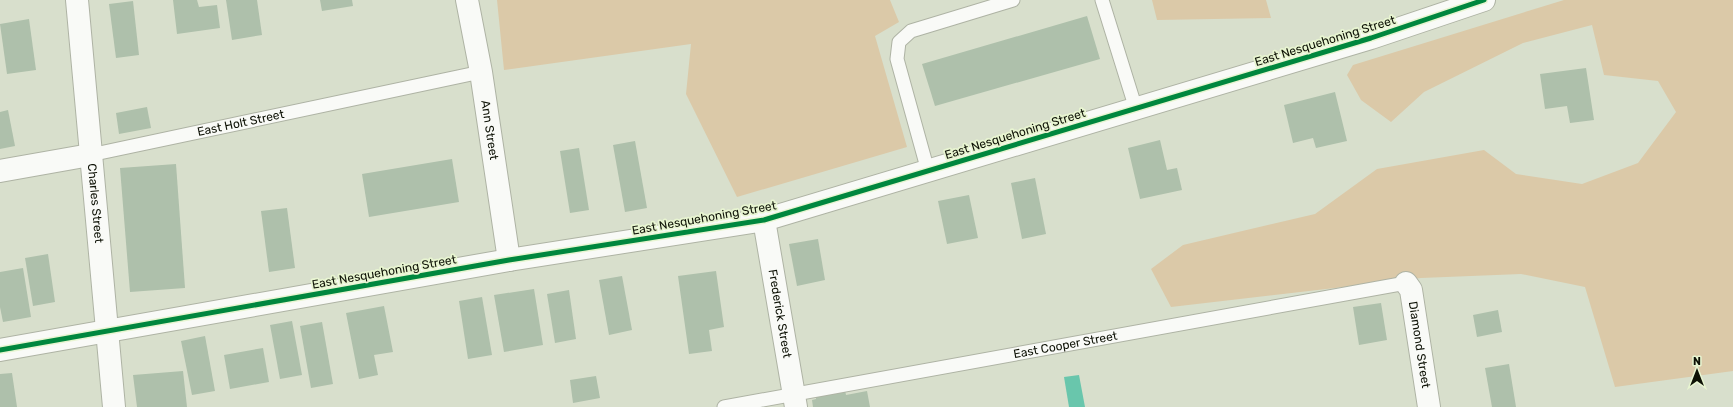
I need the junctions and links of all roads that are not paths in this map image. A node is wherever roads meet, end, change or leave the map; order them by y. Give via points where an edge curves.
1 (77, 0) edge
2 (467, 0) edge
3 (1013, 0) edge
4 (1102, 0) edge
5 (1484, 0) edge
6 (481, 72) junction
7 (1136, 108) junction
8 (90, 155) junction
9 (0, 171) edge
10 (928, 171) junction
11 (764, 220) junction
12 (509, 260) junction
13 (1406, 283) joint
14 (107, 332) junction
15 (0, 350) edge
16 (795, 401) edge
17 (114, 407) edge
18 (724, 407) edge
19 (1429, 407) edge

1 - 8 street, Charles Street
2 - 6 street, Ann Street
3 - 10 lane via 910,31 899,42 897,59
4 - 7 lane
5 - 7 street, East Nesquehoning Street via 1371,38
6 - 8 lane, East Holt Street
6 - 12 street, Ann Street
7 - 10 street, East Nesquehoning Street
8 - 9 street, East Holt Street
8 - 14 street, Charles Street
10 - 11 street, East Nesquehoning Street
11 - 12 street, East Nesquehoning Street
11 - 16 street, Frederick Street
12 - 14 street, East Nesquehoning Street
13 - 16 lane, East Cooper Street
13 - 19 street, Diamond Street via 1411,290
14 - 15 street, East Nesquehoning Street
14 - 17 street, Charles Street
16 - 18 lane, East Cooper Street

